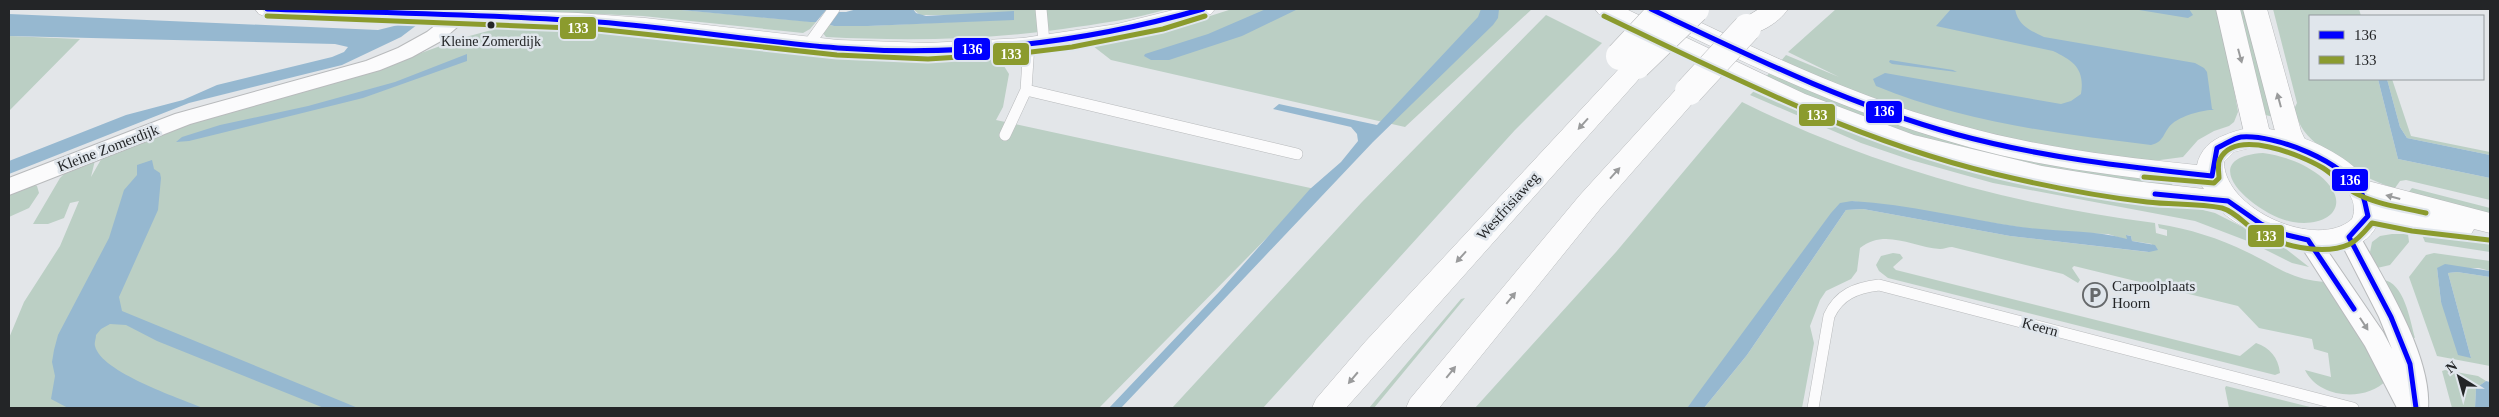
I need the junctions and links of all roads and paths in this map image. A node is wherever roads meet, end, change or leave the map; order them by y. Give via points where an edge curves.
1 (267, 9) edge
2 (833, 9) edge
3 (1041, 9) edge
4 (1203, 9) edge
5 (1607, 9) edge
6 (1651, 9) edge
7 (1664, 9) edge
8 (1695, 9) edge
9 (1766, 9) edge
10 (1776, 9) edge
11 (2228, 9) edge
12 (2255, 9) edge
13 (529, 14) edge
14 (458, 17) junction
15 (1747, 28) junction
16 (815, 35) junction
17 (1036, 43) junction
18 (1629, 61) junction
19 (1026, 90) junction
20 (1005, 135) dead end
21 (2258, 137) junction
22 (2295, 146) junction
23 (1298, 154) dead end
24 (2212, 176) junction
25 (9, 187) edge
26 (2358, 188) junction
27 (2228, 201) junction
28 (2368, 215) junction
29 (2490, 223) edge
30 (2490, 233) edge
31 (2349, 237) junction
32 (2308, 240) junction
33 (1327, 408) edge
34 (1421, 408) edge
35 (1813, 408) edge
36 (2353, 408) edge
37 (2410, 408) edge
38 (2416, 408) edge

1 - 14 main road
2 - 16 lane
3 - 17 lane
4 - 17 main road via 1150,25
5 - 27 main road via 1801,102 1907,142 2067,182
6 - 24 main road via 1818,86 1940,129 2066,158
7 - 18 main road, bridge
8 - 18 main road, Westfrisiaweg, bridge
9 - 15 main road
10 - 15 main road
11 -> 21 main road
22 -> 12 main road via 2288,131
13 - 14 main road
13 - 16 main road via 684,28
14 - 25 street, Kleine Zomerdijk via 429,41 384,61 209,110
34 -> 15 main road, bridge via 1590,202
16 - 17 main road via 839,48 917,50
17 - 19 lane
18 -> 33 main road, Westfrisiaweg via 1616,88 1376,350
19 - 20 lane
19 - 23 lane
21 - 22 main road
21 - 24 main road via 2223,144 2212,157
22 - 26 main road via 2337,167
24 - 27 main road
26 - 28 main road
29 -> 26 main road
27 - 32 main road via 2261,224 2288,236
28 - 30 main road
28 - 31 main road via 2359,232
31 - 32 main road
31 - 38 street via 2391,317 2410,364
32 -> 37 street via 2374,340
35 - 36 lane, Keern via 1829,316 1834,304 1858,288 1879,285

